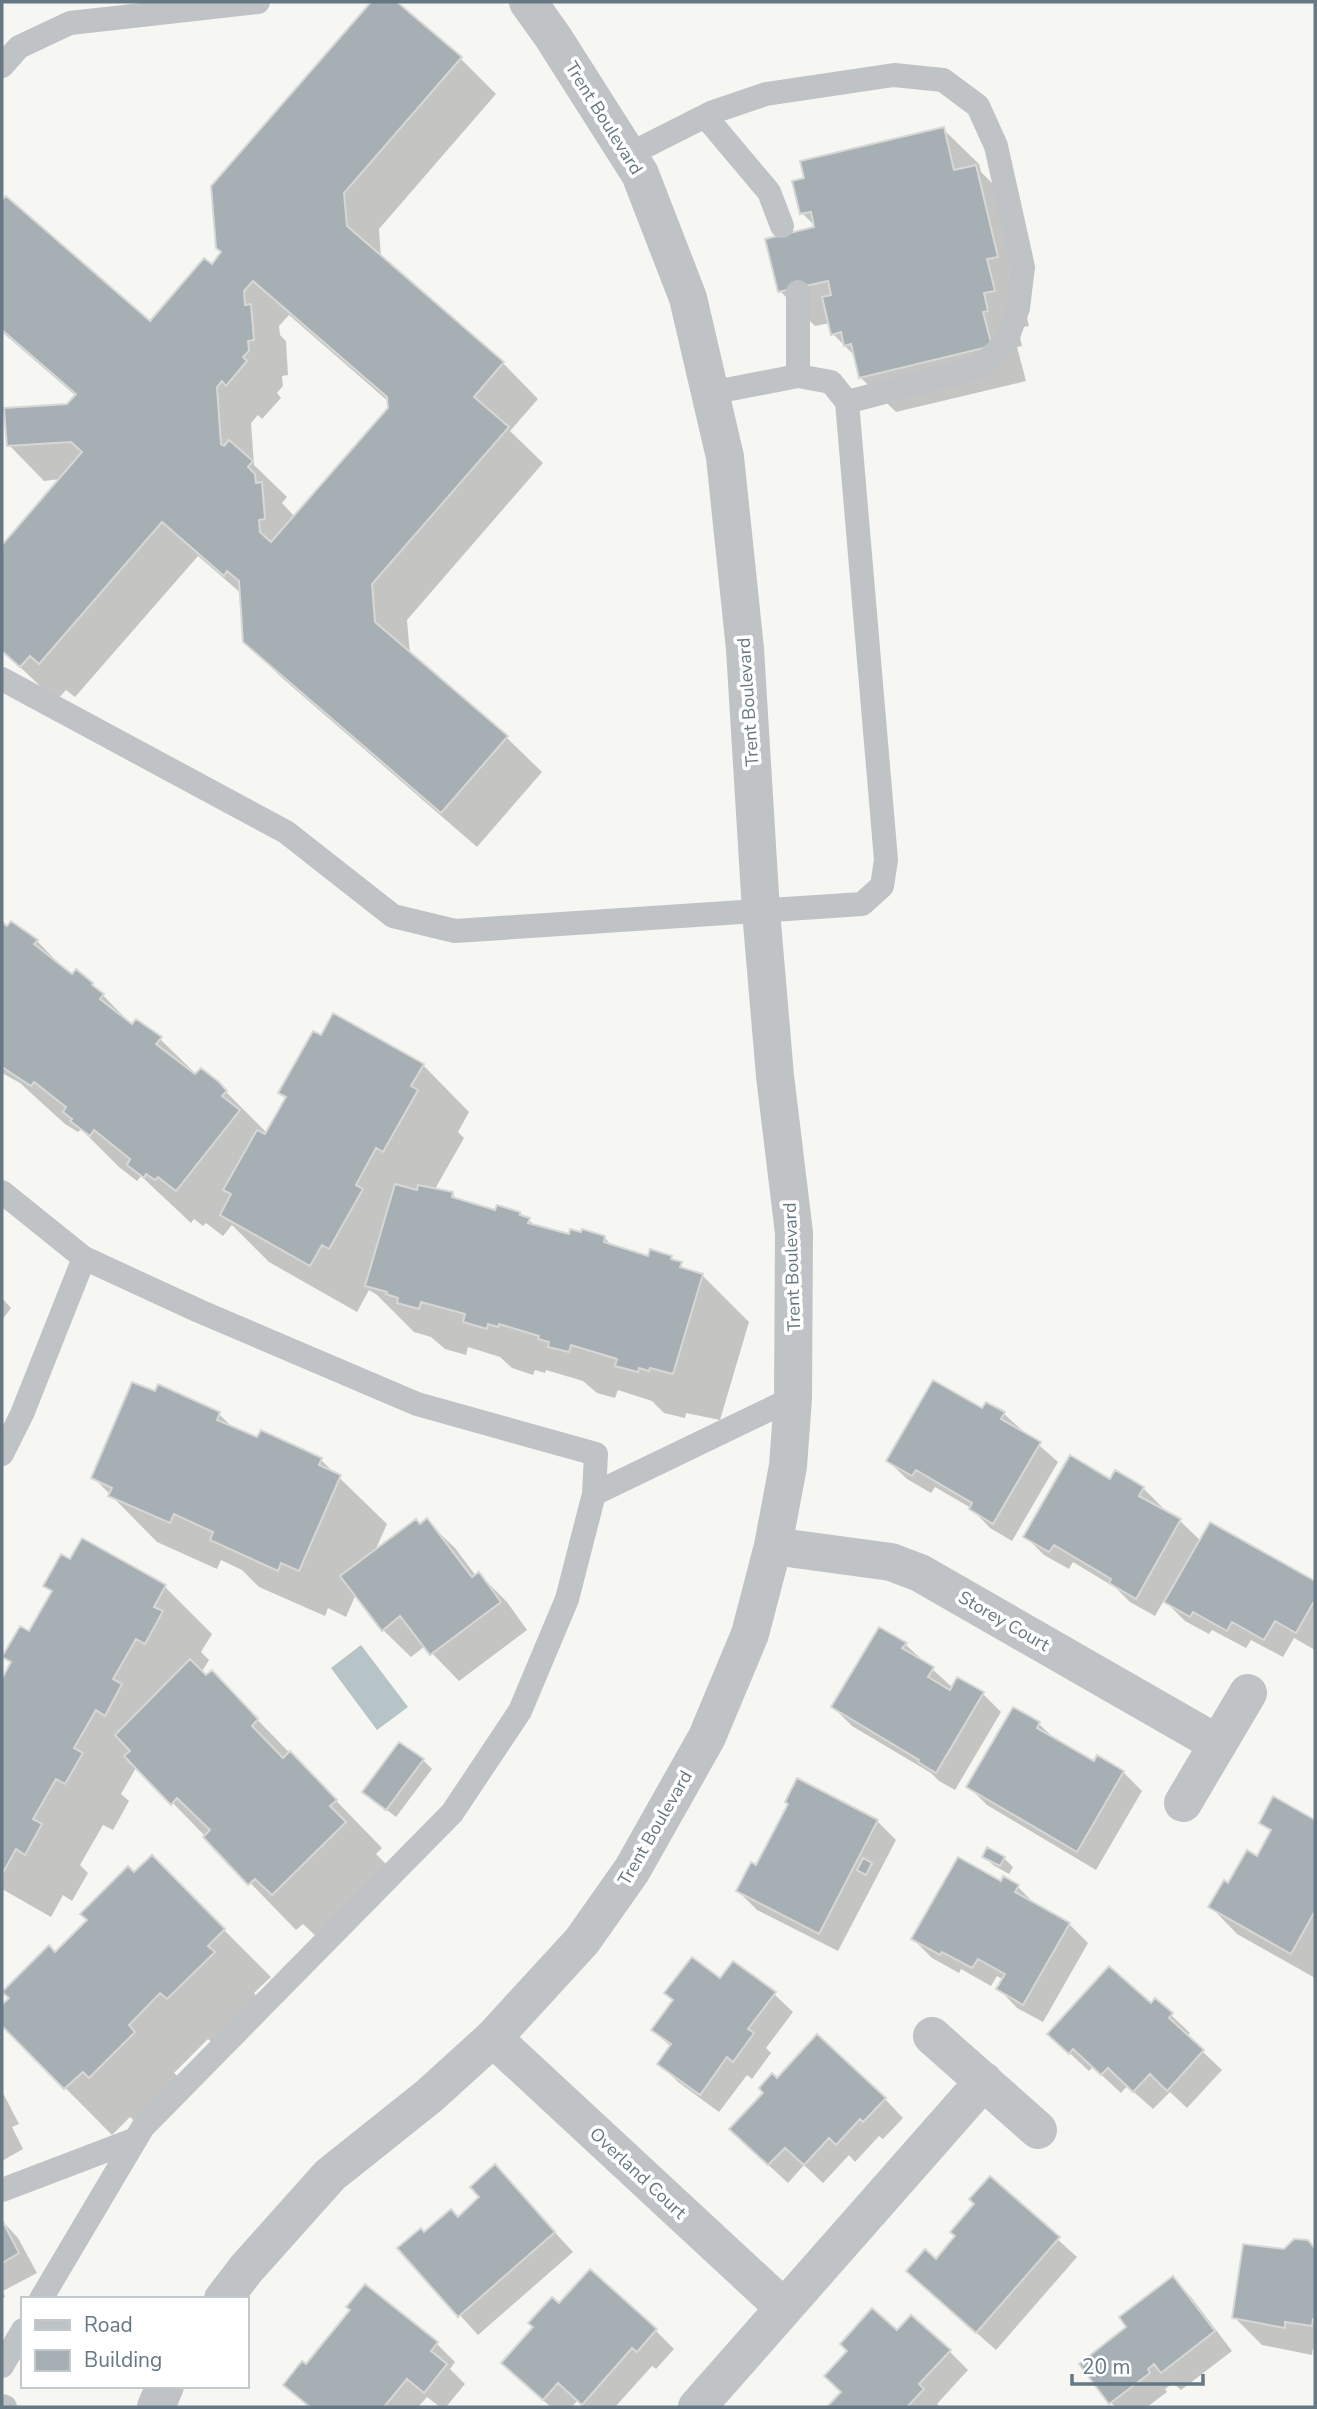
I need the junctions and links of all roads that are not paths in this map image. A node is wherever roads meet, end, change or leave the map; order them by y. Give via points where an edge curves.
1 (258, 2) edge
2 (541, 6) edge
3 (2, 66) edge
4 (705, 116) junction
5 (628, 155) junction
6 (782, 226) dead end
7 (798, 292) dead end
8 (799, 376) junction
9 (710, 393) junction
10 (847, 402) junction
11 (2, 678) edge
12 (761, 911) junction
13 (2, 1192) edge
14 (84, 1258) junction
15 (793, 1398) junction
16 (2, 1454) edge
17 (594, 1494) junction
18 (772, 1546) junction
19 (1248, 1693) dead end
20 (1218, 1744) junction
21 (1183, 1802) dead end
22 (932, 2036) dead end
23 (493, 2038) junction
24 (984, 2081) junction
25 (1038, 2130) dead end
26 (136, 2139) junction
27 (2, 2190) edge
28 (42, 2297) edge
29 (225, 2297) edge
30 (783, 2307) junction
31 (21, 2333) edge
32 (2, 2366) edge
33 (164, 2388) edge
34 (156, 2407) edge
35 (697, 2407) edge

1 - 3 lane via 70,23 19,47
2 - 5 street, Trent Boulevard
4 - 5 lane
4 - 6 lane via 768,192
4 - 10 lane via 766,94 894,75 943,80 978,106 996,146 1023,267 1006,342 979,367
5 - 9 street, Trent Boulevard via 640,174 688,298
7 - 8 lane
8 - 9 lane
8 - 10 lane via 831,383
9 - 12 street, Trent Boulevard via 725,457 745,649
10 - 12 lane via 886,860 882,886 862,904
11 - 12 lane via 286,832 393,916 455,931
12 - 15 street, Trent Boulevard via 794,1233
13 - 14 lane
14 - 16 lane
14 - 17 lane via 417,1404 596,1454
15 - 17 lane
15 - 18 street, Trent Boulevard via 788,1466
17 - 26 lane via 567,1599 520,1711 452,1813
18 - 20 street, Storey Court via 891,1562 920,1573
18 - 23 street, Trent Boulevard via 750,1634 707,1737 632,1870 582,1941
19 - 20 street
20 - 21 street
22 - 24 street
23 - 29 street, Trent Boulevard via 330,2175
23 - 30 street, Overland Court
24 - 25 street
24 - 30 street
26 - 27 lane
26 - 28 lane
30 - 35 street
31 - 32 lane
33 - 34 street

